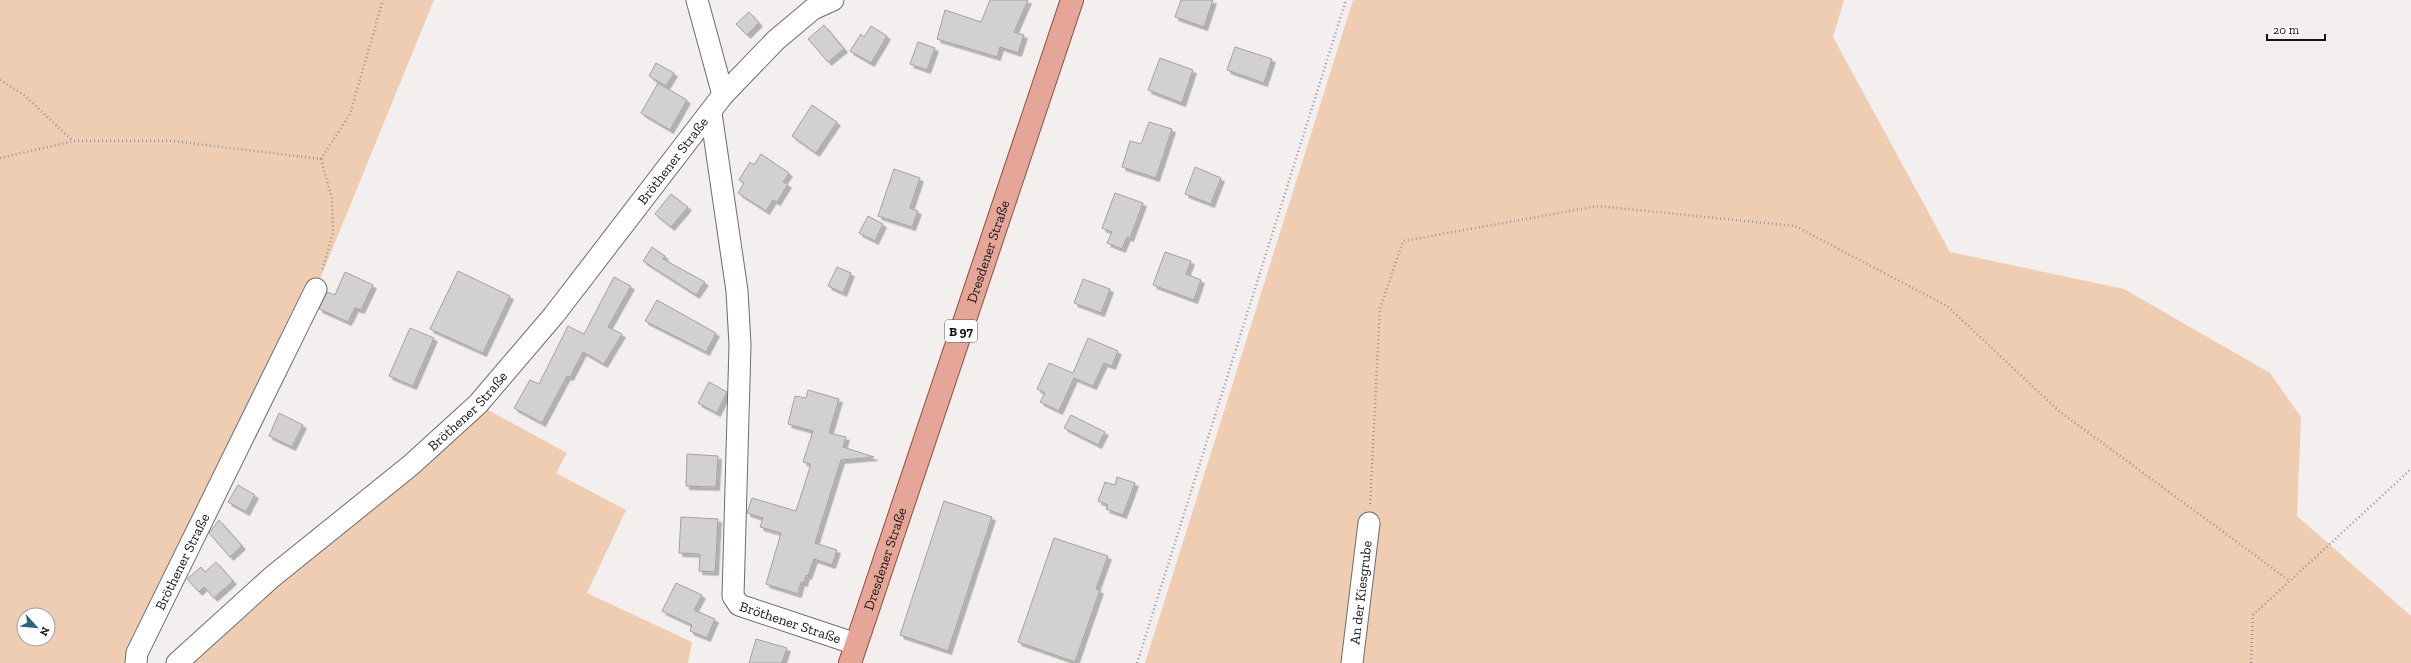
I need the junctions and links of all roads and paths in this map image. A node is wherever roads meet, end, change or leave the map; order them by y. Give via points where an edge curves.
1 (383, 0) edge
2 (697, 0) edge
3 (833, 0) edge
4 (1072, 0) edge
5 (1346, 0) edge
6 (0, 80) edge
7 (723, 95) junction
8 (711, 113) junction
9 (74, 142) junction
10 (0, 158) edge
11 (321, 159) junction
12 (316, 289) joint
13 (2411, 469) edge
14 (1369, 523) joint
15 (2290, 580) junction
16 (853, 654) edge
17 (136, 663) edge
18 (177, 663) edge
19 (1137, 663) edge
20 (1352, 663) edge
21 (2251, 663) edge

1 - 11 path via 350,114
2 - 7 street
3 - 7 street, Bröthener Straße via 813,10 776,40
4 - 16 main road, Dresdener Straße / B 97
5 - 19 path
6 - 9 path via 24,95
7 - 8 street, Bröthener Straße
8 - 16 street, Bröthener Straße via 738,299 740,345 733,596 739,605
8 - 18 street, Bröthener Straße via 554,315 478,404 412,466 272,577
9 - 10 path
9 - 11 path via 173,141
11 - 12 path via 332,199 333,233
12 - 17 street, Bröthener Straße via 137,653
13 - 15 path
14 - 15 path via 1380,308 1403,241 1598,206 1794,226 1947,306 2059,411
14 - 20 street, An der Kiesgrube
15 - 21 path via 2253,615

